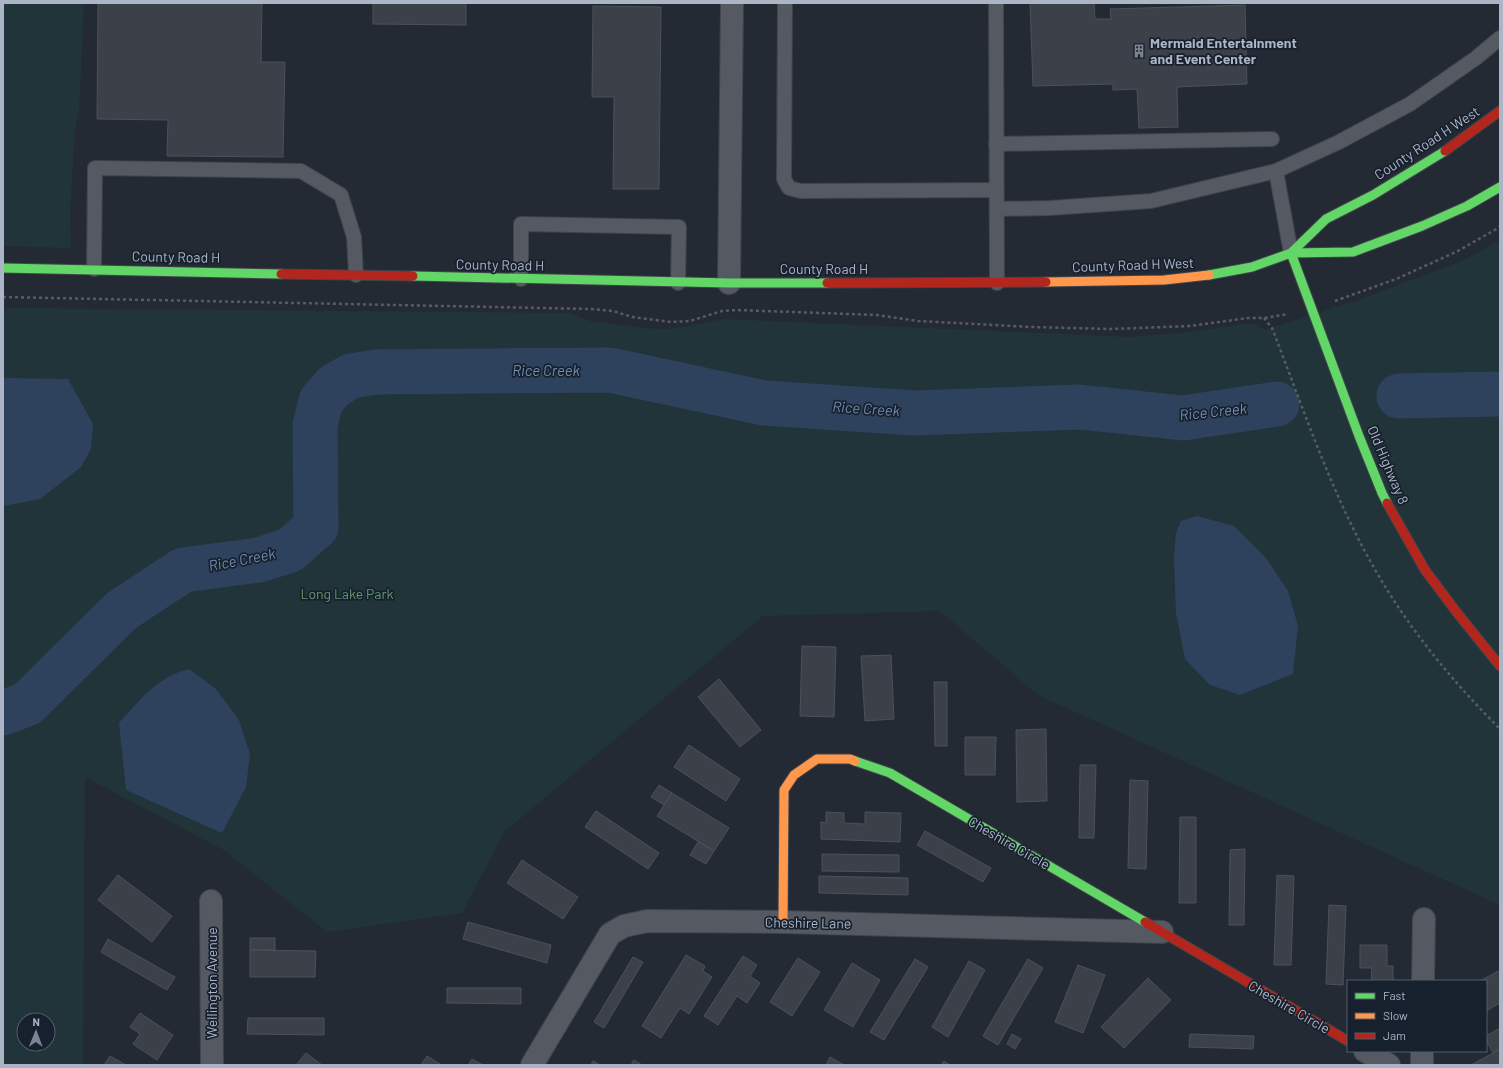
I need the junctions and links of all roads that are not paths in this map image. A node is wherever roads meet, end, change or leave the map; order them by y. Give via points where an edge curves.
1 (732, 3) edge
2 (785, 3) edge
3 (996, 3) edge
4 (1500, 38) edge
5 (1500, 111) edge
6 (1272, 139) dead end
7 (996, 144) junction
8 (1276, 171) junction
9 (1500, 187) edge
10 (996, 190) junction
11 (997, 209) junction
12 (1291, 253) junction
13 (3, 268) edge
14 (94, 269) junction
15 (356, 275) junction
16 (521, 279) junction
17 (678, 283) junction
18 (997, 283) junction
19 (729, 284) junction
20 (1500, 666) edge
21 (211, 901) dead end
22 (1424, 919) dead end
23 (783, 922) junction
24 (1162, 932) junction
25 (1423, 980) edge
26 (1347, 1040) edge
27 (1367, 1052) edge
28 (1422, 1052) edge
29 (212, 1065) edge
30 (532, 1065) edge
31 (1389, 1065) edge
32 (1422, 1065) edge

1 - 19 street
2 - 10 lane via 784,179 789,188 801,192
3 - 7 lane
4 - 8 lane via 1410,104
5 - 12 street, County Road H West via 1419,168 1326,219
6 - 7 lane
7 - 10 lane
8 - 11 lane via 1151,201
8 - 12 lane
9 - 12 street, County Road H West via 1467,206 1422,226 1353,252
10 - 11 lane
11 - 18 lane
12 - 18 street, County Road H West via 1252,267 1164,280
12 - 20 street, Old Highway 8 via 1382,493 1425,570
13 - 14 street, County Road H
14 - 15 street, County Road H
14 - 15 lane via 95,168 301,171 341,195 354,237
15 - 16 street, County Road H
16 - 17 street, County Road H
16 - 17 lane via 521,224 648,226 679,227
17 - 19 street, County Road H
18 - 19 street, County Road H
21 - 29 street, Wellington Avenue
22 - 25 street
23 - 24 street, Cheshire Lane
23 - 24 street, Cheshire Circle via 784,790 794,775 817,759 850,758 890,773
23 - 30 street, Cheshire Lane via 647,921 624,926 610,934
24 - 26 street, Cheshire Circle
27 - 31 street
28 - 32 street

